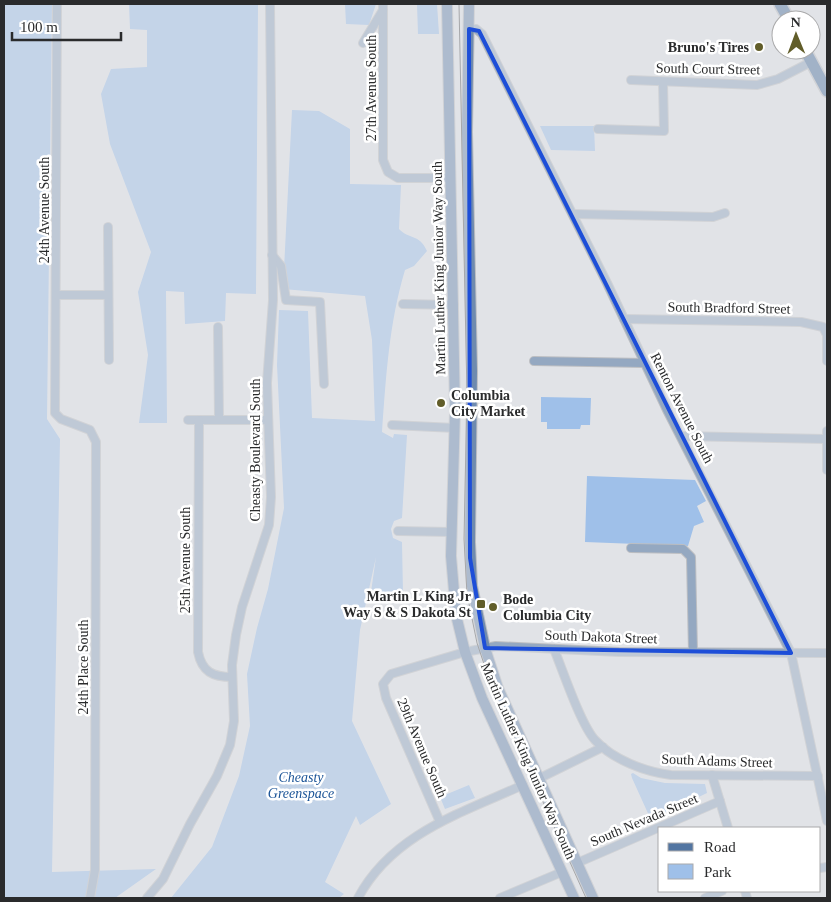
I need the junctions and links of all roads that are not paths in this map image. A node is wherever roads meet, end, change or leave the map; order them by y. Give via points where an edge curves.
1 (57, 4) edge
2 (270, 4) edge
3 (447, 4) edge
4 (469, 4) edge
5 (383, 6) edge
6 (469, 29) junction
7 (363, 43) dead end
8 (811, 62) joint
9 (631, 80) dead end
10 (663, 82) junction
11 (827, 91) edge
12 (598, 129) dead end
13 (451, 178) junction
14 (573, 214) junction
15 (725, 214) dead end
16 (108, 227) dead end
17 (272, 256) junction
18 (56, 295) junction
19 (108, 295) junction
20 (403, 304) dead end
21 (454, 305) junction
22 (624, 319) junction
23 (218, 327) dead end
24 (827, 335) edge
25 (109, 360) dead end
26 (534, 361) dead end
27 (827, 361) edge
28 (644, 363) junction
29 (324, 384) dead end
30 (188, 420) dead end
31 (199, 420) junction
32 (219, 420) junction
33 (267, 420) junction
34 (392, 425) dead end
35 (455, 428) junction
36 (827, 435) edge
37 (95, 436) joint
38 (681, 436) junction
39 (827, 470) edge
40 (398, 530) dead end
41 (451, 532) junction
42 (631, 548) dead end
43 (485, 648) junction
44 (554, 649) junction
45 (465, 652) junction
46 (693, 652) junction
47 (791, 653) junction
48 (827, 653) edge
49 (232, 678) junction
50 (383, 684) joint
51 (603, 748) junction
52 (712, 775) junction
53 (818, 776) junction
54 (538, 779) junction
55 (523, 785) junction
56 (720, 801) junction
57 (827, 821) edge
58 (440, 822) junction
59 (660, 827) edge
60 (728, 827) edge
61 (658, 828) edge
62 (577, 863) junction
63 (562, 872) junction
64 (720, 892) edge
65 (90, 898) edge
66 (147, 898) edge
67 (358, 898) edge
68 (500, 898) edge
69 (574, 898) edge
70 (593, 898) edge
71 (705, 898) edge

1 - 18 street, 24th Avenue South
2 - 17 street, Cheasty Boulevard South
3 - 13 main road, Martin Luther King Junior Way South
4 - 6 main road, Martin Luther King Junior Way South
5 - 7 street
5 - 13 street, 27th Avenue South via 383,160 388,172 398,178
6 - 14 street, Renton Avenue South via 476,29 482,34
6 - 43 main road, Martin Luther King Junior Way South via 470,558 474,599
8 - 10 street, South Court Street via 778,79 757,84
8 - 11 main road
9 - 10 street, South Court Street
10 - 12 street via 664,131
13 - 21 main road, Martin Luther King Junior Way South
14 - 15 street via 705,217
14 - 22 street, Renton Avenue South
16 - 19 street
17 - 29 street via 281,266 286,300 320,302
17 - 33 street, Cheasty Boulevard South
18 - 19 street
18 - 37 street, 24th Avenue South via 55,413 57,417 90,430
19 - 25 street
20 - 21 street
21 - 35 main road, Martin Luther King Junior Way South
22 - 24 street, South Bradford Street via 801,322 823,327
22 - 28 street, Renton Avenue South
23 - 32 street
24 - 27 street
26 - 28 street
28 - 38 street, Renton Avenue South
30 - 31 street
31 - 32 street
31 - 49 street, 25th Avenue South via 198,652 207,672
32 - 33 street
33 - 49 street, Cheasty Boulevard South via 271,498 269,525 239,622
34 - 35 street
35 - 41 main road, Martin Luther King Junior Way South
36 - 38 street
36 - 39 street
37 - 65 street, 24th Place South via 95,870
38 - 47 street, Renton Avenue South
40 - 41 street
41 - 45 main road, Martin Luther King Junior Way South via 456,615
42 - 46 street via 682,548 691,557
43 - 44 street, South Dakota Street
43 - 45 street, South Dakota Street
43 - 54 main road, Martin Luther King Junior Way South via 498,688
44 - 46 street, South Dakota Street
44 - 51 street via 589,732
45 - 50 street, South Dakota Street via 392,674
45 - 55 main road, Martin Luther King Junior Way South via 482,698
46 - 47 street, South Dakota Street
47 - 48 street, South Dakota Street
47 - 53 street, Renton Avenue South
49 - 66 street, Cheasty Boulevard South via 233,736 225,760 163,879
50 - 58 street, 29th Avenue South via 386,698
51 - 52 street, South Adams Street via 657,773
51 - 54 street
52 - 53 street, South Adams Street
52 - 56 street
53 - 57 street, Renton Avenue South
54 - 62 main road, Martin Luther King Junior Way South
55 - 58 street
55 - 63 main road, Martin Luther King Junior Way South
56 - 59 street, South Nevada Street
56 - 60 street
58 - 67 street via 389,856
61 - 62 street, South Nevada Street
62 - 70 main road, Martin Luther King Junior Way South
63 - 68 street
63 - 69 main road, Martin Luther King Junior Way South
64 - 71 street

